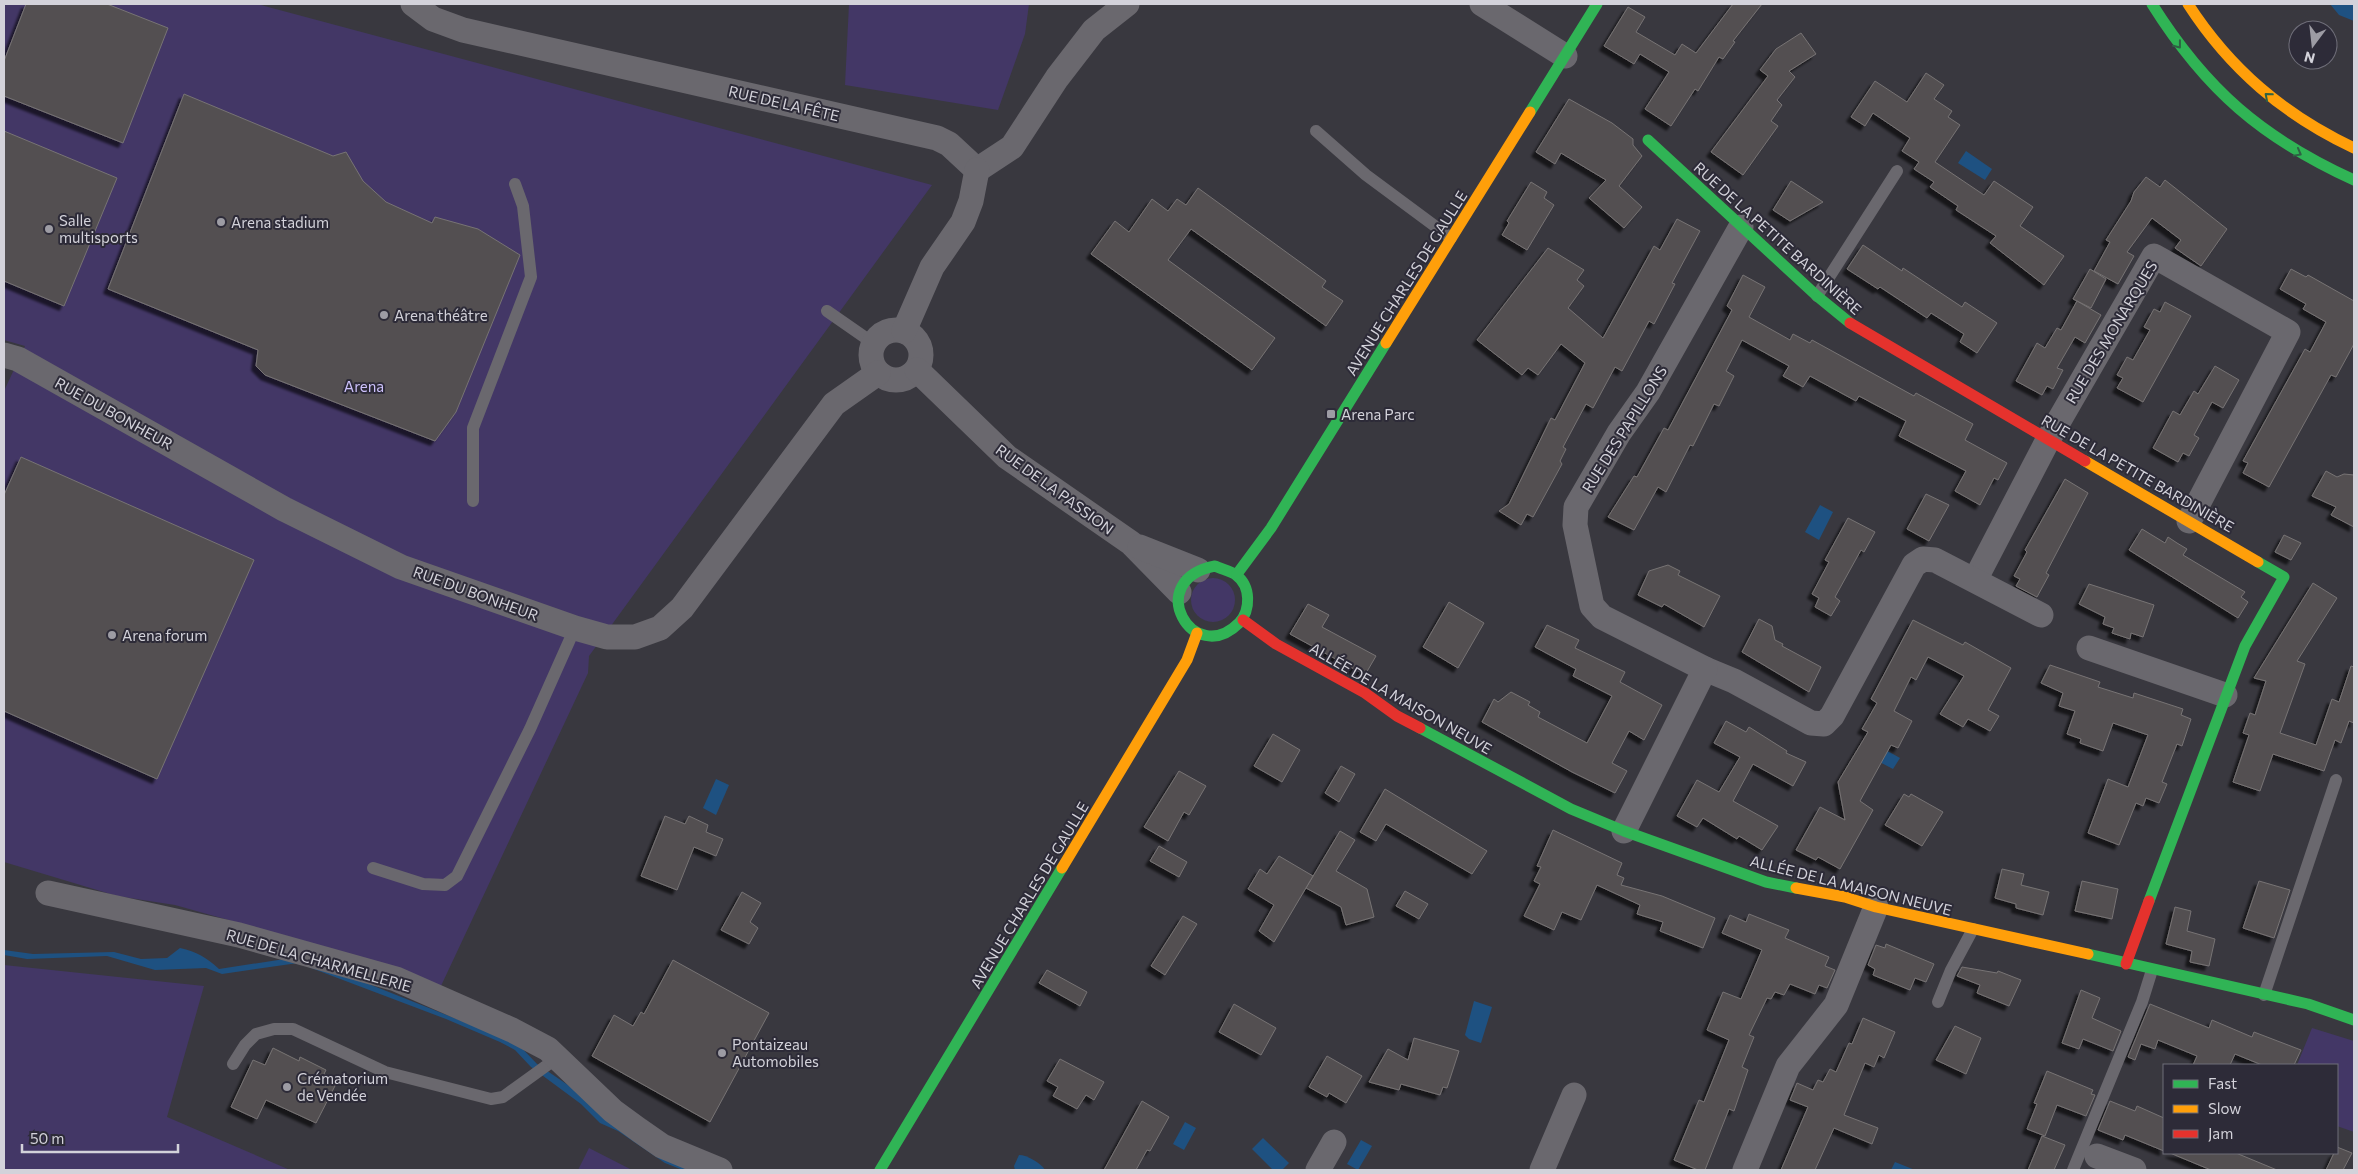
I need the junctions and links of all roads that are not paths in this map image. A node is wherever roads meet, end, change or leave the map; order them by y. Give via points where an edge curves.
1 (413, 4) edge
2 (1127, 4) edge
3 (1482, 4) edge
4 (1597, 4) edge
5 (2152, 4) edge
6 (2188, 4) edge
7 (1565, 56) junction
8 (1316, 132) dead end
9 (1648, 140) dead end
10 (2354, 148) edge
11 (977, 170) junction
12 (1897, 171) dead end
13 (2354, 180) edge
14 (515, 184) dead end
15 (1741, 227) junction
16 (1451, 238) junction
17 (1817, 296) junction
18 (827, 311) dead end
19 (904, 331) junction
20 (873, 343) junction
21 (4, 355) edge
22 (917, 370) junction
23 (878, 374) junction
24 (2049, 438) junction
25 (473, 501) dead end
26 (2189, 521) junction
27 (1131, 544) junction
28 (1198, 570) junction
29 (1237, 574) junction
30 (1975, 580) junction
31 (1179, 592) junction
32 (2041, 615) dead end
33 (1243, 620) junction
34 (575, 628) junction
35 (1197, 633) junction
36 (2089, 648) dead end
37 (1705, 669) junction
38 (2225, 695) junction
39 (2336, 780) dead end
40 (1624, 831) junction
41 (373, 868) dead end
42 (48, 893) dead end
43 (1876, 907) junction
44 (1973, 929) junction
45 (2126, 964) junction
46 (2152, 970) junction
47 (2264, 994) junction
48 (1938, 1002) dead end
49 (2354, 1020) edge
50 (553, 1060) junction
51 (233, 1064) dead end
52 (1574, 1096) dead end
53 (1334, 1142) dead end
54 (2097, 1156) dead end
55 (720, 1170) edge
56 (880, 1170) edge
57 (1318, 1170) edge
58 (1542, 1170) edge
59 (1746, 1170) edge
60 (2073, 1170) edge
61 (2134, 1170) edge

1 - 11 street, RUE DE LA FÊTE via 433,19 463,30 938,138
2 - 11 street via 1094,30 1057,78 1012,147
3 - 7 street
4 - 7 street, AVENUE CHARLES DE GAULLE
5 -> 13 street via 2174,39 2226,99 2288,148
10 -> 6 street via 2304,122 2274,101 2221,50
7 - 16 street, AVENUE CHARLES DE GAULLE
8 - 16 lane via 1366,175
9 - 15 street, RUE DE LA PETITE BARDINIÈRE
11 - 19 street via 963,222 932,267
12 - 17 lane
14 - 25 lane via 523,206 531,277 473,428
15 - 17 street, RUE DE LA PETITE BARDINIÈRE
15 - 37 street, RUE DES PAPILLONS via 1648,392 1619,432 1576,507 1575,525 1592,606 1602,617
16 - 29 street, AVENUE CHARLES DE GAULLE via 1281,512
17 - 24 street, RUE DE LA PETITE BARDINIÈRE via 1870,337
18 - 20 lane
19 - 20 street via 892,329
19 - 22 street via 920,345 922,354
20 - 23 street via 871,359
21 - 34 street, RUE DU BONHEUR via 18,359 284,509 400,567
22 - 23 street via 910,376 894,380
22 - 27 street, RUE DE LA PASSION via 1007,457
23 - 34 street, RUE DU BONHEUR via 834,404 682,608 660,628 635,637 607,637
24 - 26 street, RUE DE LA PETITE BARDINIÈRE
24 - 26 street, RUE DES MONARQUES via 2154,256 2288,332
24 - 30 street
26 - 38 street, RUE DE LA PETITE BARDINIÈRE via 2284,577 2244,646
27 - 28 street
27 - 31 street
28 - 29 street via 1215,566
28 - 31 street via 1192,572 1179,587
29 - 33 street via 1244,582 1249,601
30 - 32 street
30 - 37 street, RUE DES PAPILLONS via 1935,560 1923,559 1914,565 1832,716 1824,724 1811,723
31 - 35 street via 1181,616
33 - 35 street via 1223,635
33 - 40 street, ALLÉE DE LA MAISON NEUVE via 1276,644 1365,693 1397,716 1572,809
34 - 41 lane via 530,729 457,876 445,885 423,884
35 - 56 street, AVENUE CHARLES DE GAULLE via 1187,660
36 - 38 street
37 - 40 street
38 - 45 street, RUE DE LA PETITE BARDINIÈRE
39 - 47 lane
40 - 43 street, ALLÉE DE LA MAISON NEUVE via 1766,882 1845,897
42 - 50 street, RUE DE LA CHARMELLERIE via 239,935 396,979 512,1030 548,1049
43 - 44 street, ALLÉE DE LA MAISON NEUVE
43 - 59 street via 1836,1006 1788,1066
44 - 45 street, ALLÉE DE LA MAISON NEUVE
44 - 48 lane via 1950,970
45 - 46 street, ALLÉE DE LA MAISON NEUVE
46 - 47 street, ALLÉE DE LA MAISON NEUVE
46 - 60 lane
47 - 49 street, ALLÉE DE LA MAISON NEUVE via 2308,1004
50 - 51 lane via 503,1096 491,1099 385,1072 293,1029 274,1029 256,1034
50 - 55 street, RUE DE LA CHARMELLERIE via 613,1111 662,1146
52 - 58 street
53 - 57 street
54 - 61 street

